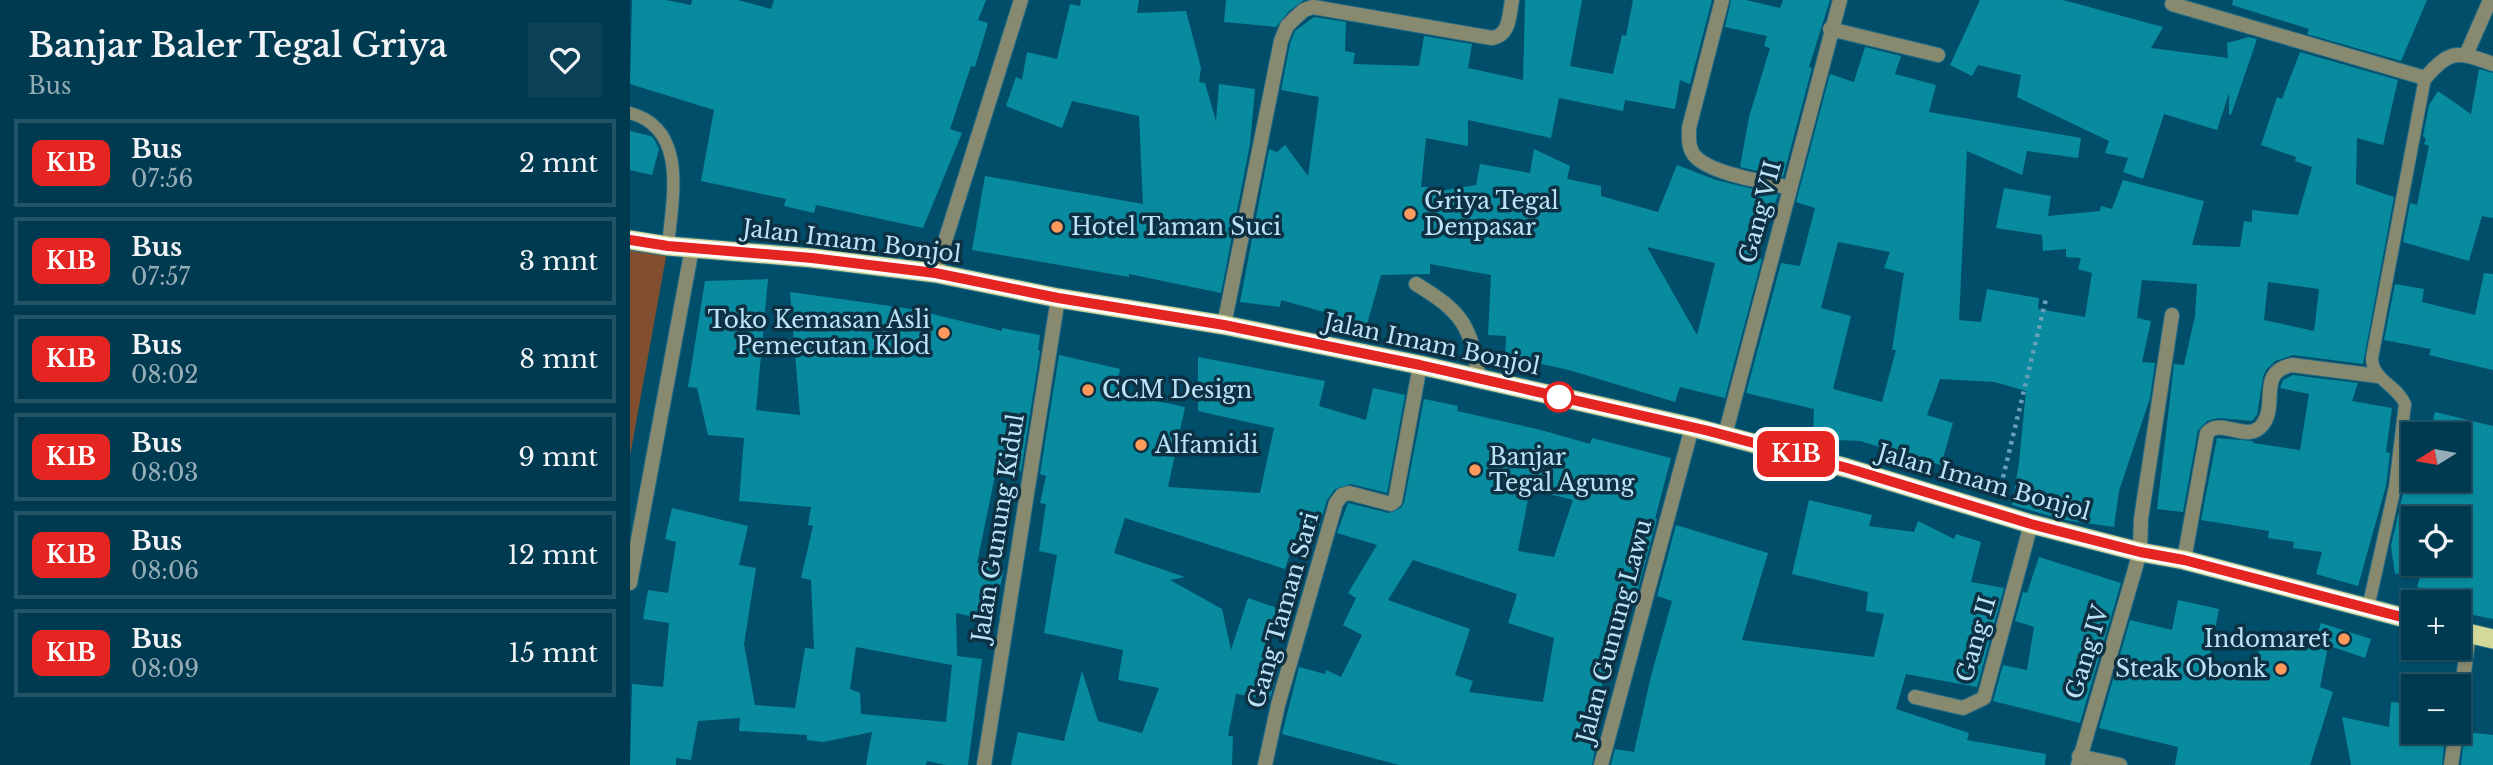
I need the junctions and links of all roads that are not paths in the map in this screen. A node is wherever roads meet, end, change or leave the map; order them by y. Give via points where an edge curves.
1 (1021, 0) edge
2 (1512, 0) edge
3 (1722, 0) edge
4 (1840, 0) edge
5 (2490, 0) edge
6 (2172, 4) dead end
7 (1830, 29) junction
8 (1938, 55) dead end
9 (2466, 55) junction
10 (2493, 64) edge
11 (2425, 78) junction
12 (630, 113) edge
13 (1790, 188) junction
14 (630, 240) edge
15 (668, 246) junction
16 (692, 248) junction
17 (935, 273) junction
18 (1416, 284) dead end
19 (1058, 298) junction
20 (2172, 315) dead end
21 (1224, 325) junction
22 (1420, 365) junction
23 (2378, 376) junction
24 (1479, 379) junction
25 (1692, 427) junction
26 (1725, 436) junction
27 (2031, 524) junction
28 (2140, 552) junction
29 (2184, 560) junction
30 (630, 583) edge
31 (2368, 608) junction
32 (2401, 617) edge
33 (2471, 634) edge
34 (2493, 639) edge
35 (1915, 697) dead end
36 (2454, 744) edge
37 (2079, 761) edge
38 (984, 765) edge
39 (1265, 765) edge
40 (1601, 765) edge
41 (2120, 765) edge
42 (2451, 765) edge

1 - 17 street
2 - 21 street via 1506,32 1492,38 1313,7 1287,26 1274,69
3 - 13 street via 1689,128 1689,146 1695,157 1709,166
4 - 7 street, Gang VII
5 - 9 street
6 - 11 street
7 - 8 street
7 - 13 street, Gang VII
9 - 10 street
9 - 11 street via 2445,57
11 - 23 lane via 2372,358
12 - 15 lane via 646,118 660,130 670,148 674,177
13 - 26 street, Gang VII
14 - 15 highway, Jalan Imam Bonjol
15 - 16 highway, Jalan Imam Bonjol
16 - 17 highway, Jalan Imam Bonjol
16 - 30 street
17 - 19 highway, Jalan Imam Bonjol
18 - 24 street via 1459,316 1475,351
19 - 21 highway, Jalan Imam Bonjol
19 - 38 street, Jalan Gunung Kidul
20 - 28 street, Gang IV
21 - 22 highway, Jalan Imam Bonjol
22 - 24 highway, Jalan Imam Bonjol
22 - 39 street, Gang Taman Sari via 1395,501 1391,504 1349,493 1336,503
23 - 29 street via 2292,365 2279,368 2273,375 2264,422 2256,431 2209,430
23 - 31 lane via 2401,394 2405,404 2395,487
24 - 25 highway, Jalan Imam Bonjol
25 - 26 highway, Jalan Imam Bonjol
25 - 40 street, Jalan Gunung Lawu
26 - 27 highway, Jalan Imam Bonjol
27 - 28 highway, Jalan Imam Bonjol
27 - 35 street, Gang II via 1984,698 1963,708
28 - 29 highway, Jalan Imam Bonjol
28 - 37 street, Gang IV
29 - 31 highway, Jalan Imam Bonjol
31 - 32 highway, Jalan Imam Bonjol
33 - 34 highway
36 - 42 street
37 - 41 street

